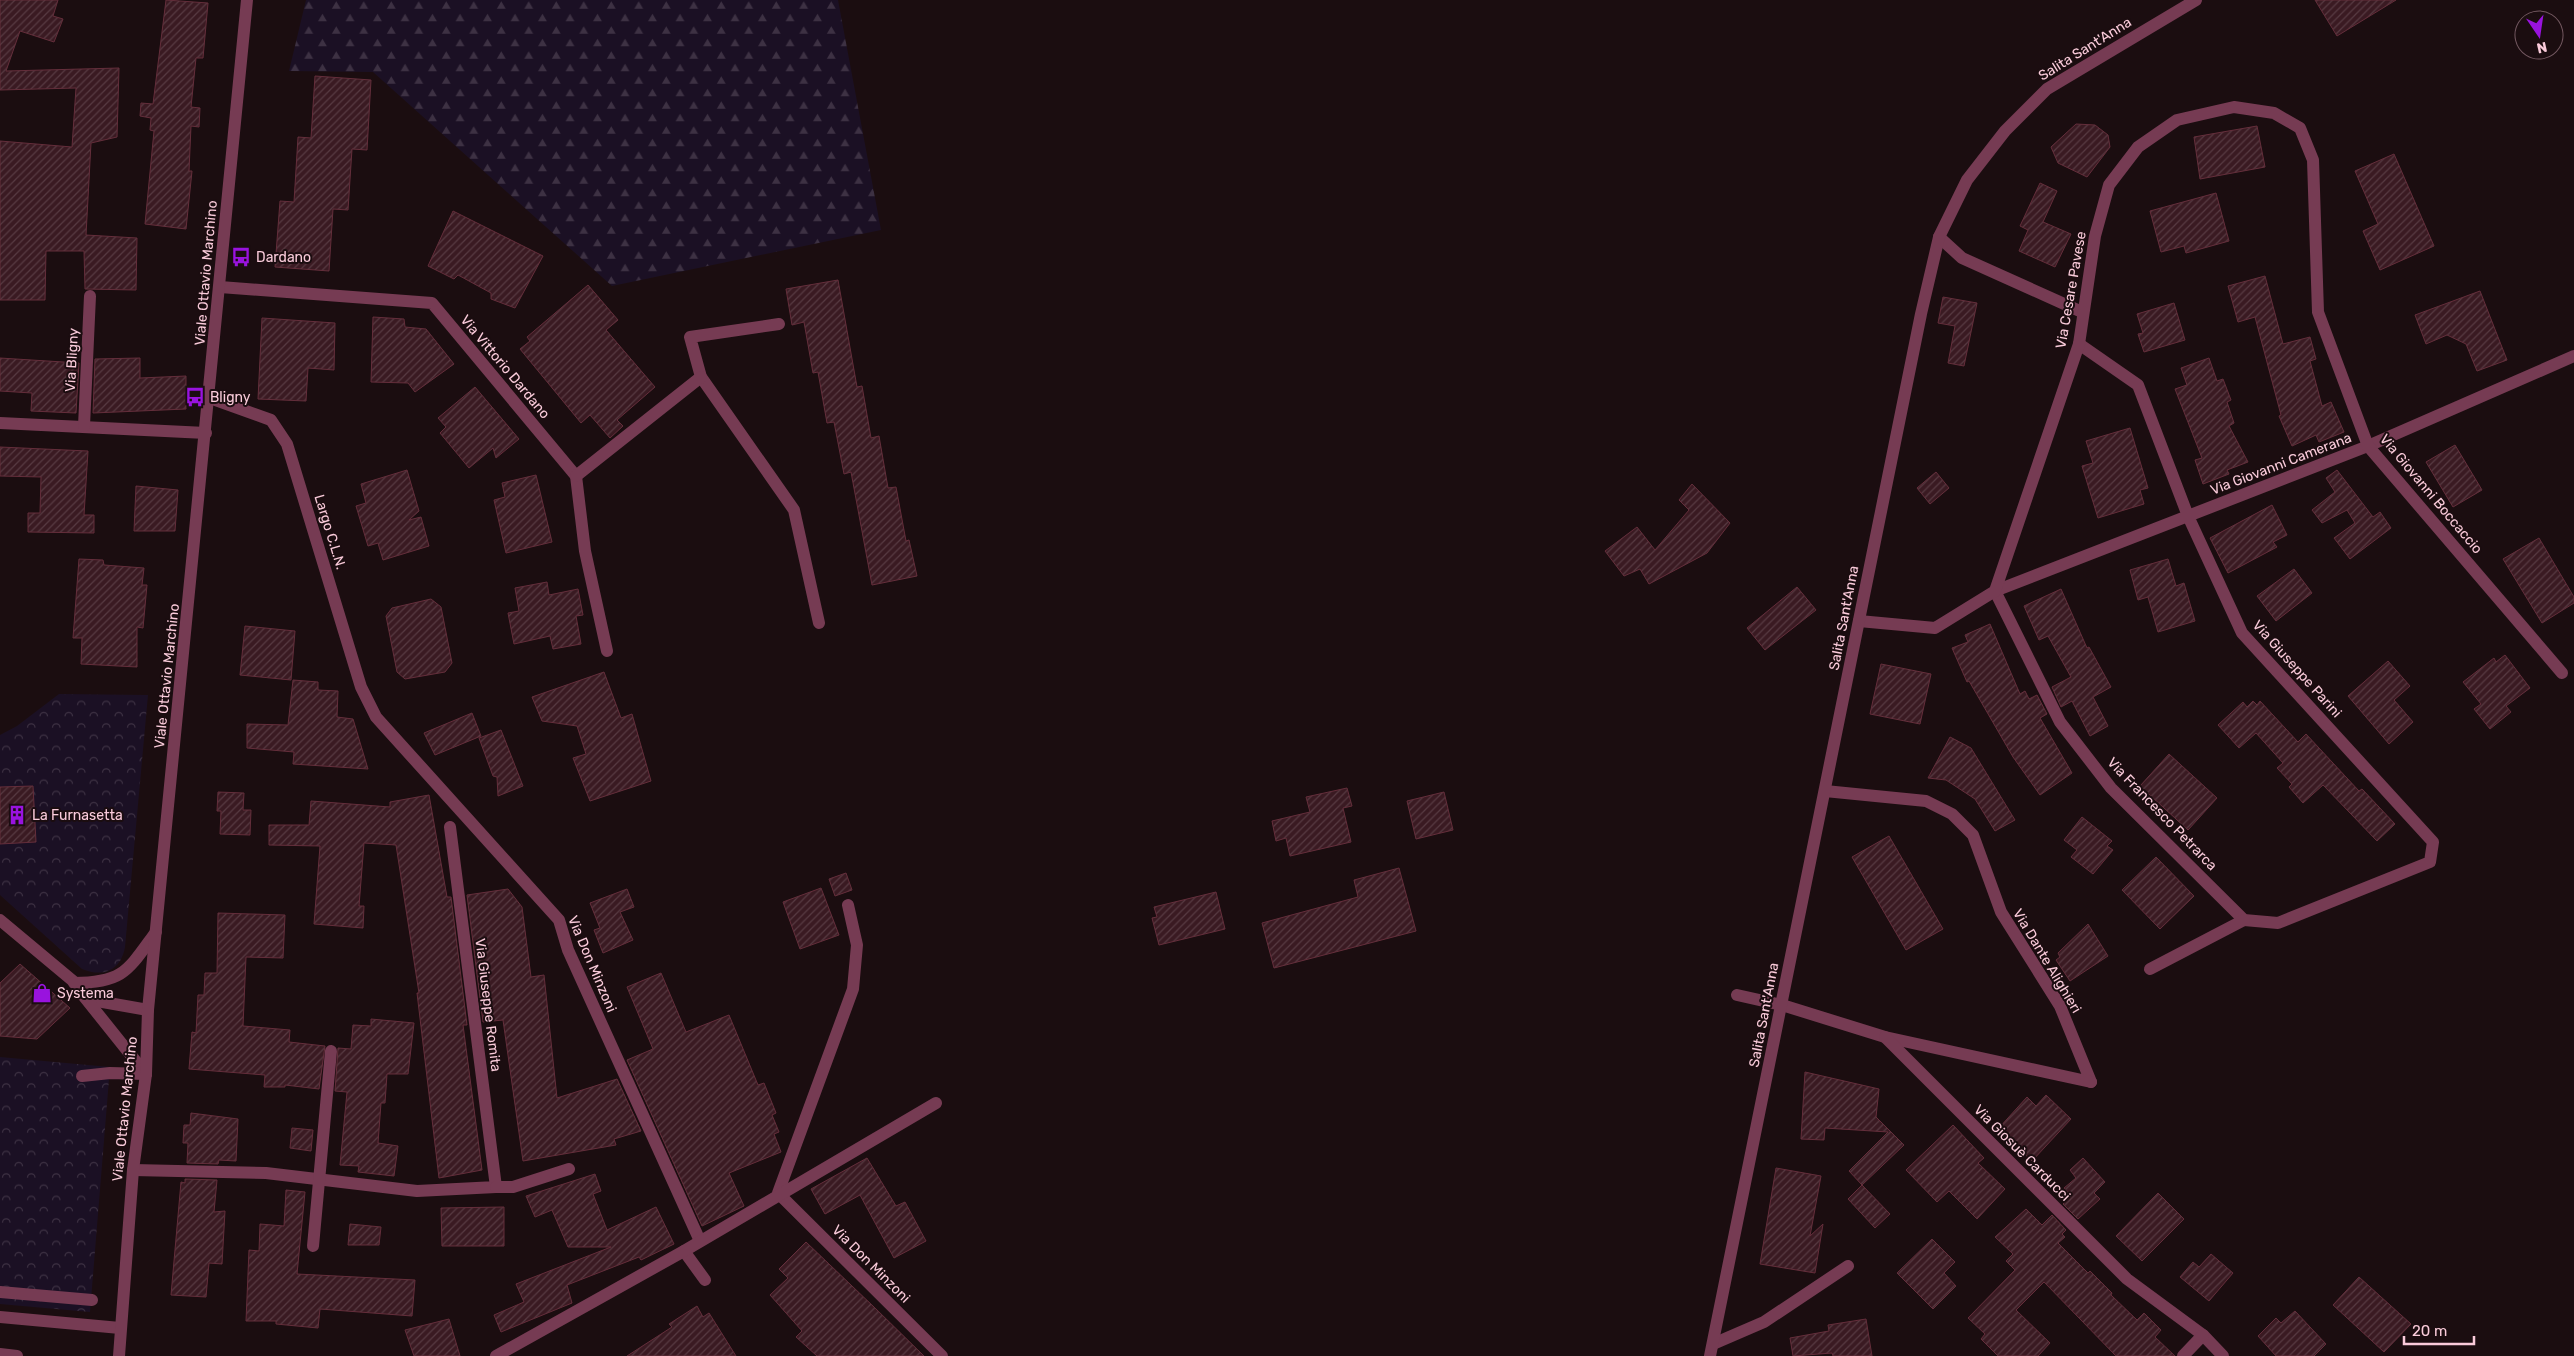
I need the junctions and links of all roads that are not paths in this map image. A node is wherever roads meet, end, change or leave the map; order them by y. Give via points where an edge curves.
1 (248, 0) edge
2 (2196, 0) edge
3 (2313, 160) joint
4 (1939, 237) junction
5 (220, 287) junction
6 (90, 296) dead end
7 (2082, 312) junction
8 (779, 324) dead end
9 (2079, 344) junction
10 (2574, 356) edge
11 (701, 377) junction
12 (210, 398) junction
13 (0, 423) edge
14 (84, 426) junction
15 (206, 433) junction
16 (2368, 446) junction
17 (576, 476) junction
18 (2188, 516) junction
19 (1995, 591) junction
20 (1859, 621) junction
21 (819, 623) dead end
22 (607, 651) dead end
23 (2562, 673) dead end
24 (376, 717) joint
25 (1825, 790) junction
26 (450, 827) dead end
27 (848, 905) dead end
28 (0, 920) edge
29 (2244, 920) junction
30 (156, 932) junction
31 (2150, 969) dead end
32 (74, 983) junction
33 (1737, 995) dead end
34 (1782, 1005) junction
35 (148, 1010) junction
36 (1885, 1037) junction
37 (331, 1051) dead end
38 (146, 1074) junction
39 (82, 1076) dead end
40 (936, 1103) dead end
41 (133, 1170) junction
42 (570, 1170) dead end
43 (318, 1180) junction
44 (496, 1187) junction
45 (778, 1193) junction
46 (700, 1241) junction
47 (313, 1246) dead end
48 (684, 1250) junction
49 (1848, 1266) dead end
50 (705, 1280) dead end
51 (0, 1292) edge
52 (92, 1300) dead end
53 (0, 1317) edge
54 (120, 1328) junction
55 (2203, 1335) junction
56 (1712, 1350) edge
57 (0, 1354) edge
58 (17, 1356) edge
59 (119, 1356) edge
60 (496, 1356) edge
61 (942, 1356) edge
62 (2183, 1356) edge
63 (2223, 1356) edge

1 - 5 street, Viale Ottavio Marchino
2 - 4 street, Salita Sant'Anna via 2047,89 2005,131 1967,180
3 - 7 street, Via Cesare Pavese via 2300,128 2274,113 2234,107 2177,120 2138,147 2109,184
3 - 16 street, Via Giovanni Boccaccio via 2318,312
4 - 7 street via 1962,258
4 - 20 street, Salita Sant'Anna
5 - 12 street, Viale Ottavio Marchino
5 - 17 street, Via Vittorio Dardano via 432,303
6 - 14 street, Via Bligny
7 - 9 street, Via Cesare Pavese
8 - 11 street via 690,337
9 - 18 street, Via Giuseppe Parini via 2138,385
9 - 19 street, Via Cesare Pavese
10 - 16 street, Via Giovanni Camerana
11 - 17 street
11 - 21 street via 794,510
12 - 15 street, Viale Ottavio Marchino
12 - 24 street, Largo C.L.N. via 271,420 288,444 361,687
13 - 14 street
14 - 15 street
15 - 30 street, Viale Ottavio Marchino
16 - 18 street, Via Giovanni Camerana
16 - 23 street, Via Giovanni Boccaccio
17 - 22 street via 585,551
18 - 19 street, Via Giovanni Camerana
18 - 29 street, Via Giuseppe Parini via 2242,633 2433,842 2430,862 2278,923
19 - 20 street via 1935,628
19 - 29 street, Via Francesco Petrarca via 2060,722 2112,788
20 - 25 street, Salita Sant'Anna
24 - 46 street, Via Don Minzoni via 559,920 568,950
25 - 34 street, Salita Sant'Anna
25 - 36 street, Via Dante Alighieri via 1926,801 1952,814 1973,836 2000,912 2060,1006 2091,1082
26 - 44 street, Via Giuseppe Romita
27 - 45 street via 857,945 853,989
28 - 32 street
29 - 31 street
30 - 32 street via 122,974 100,983
30 - 35 street, Viale Ottavio Marchino
32 - 35 street via 96,1000
32 - 38 street
33 - 34 street, Via Giosuè Carducci
34 - 36 street, Via Giosuè Carducci
34 - 56 street, Salita Sant'Anna
35 - 38 street, Viale Ottavio Marchino
36 - 55 street, Via Giosuè Carducci via 2128,1279
37 - 43 street
38 - 39 street
38 - 41 street, Viale Ottavio Marchino
40 - 45 street
41 - 43 street via 266,1173
41 - 54 street, Viale Ottavio Marchino
42 - 44 street via 513,1187
43 - 44 street via 418,1192
43 - 47 street
45 - 46 street
45 - 61 street, Via Don Minzoni
46 - 48 street
48 - 50 street
48 - 60 street
49 - 56 street via 1764,1322
51 - 52 street
53 - 54 street
54 - 59 street, Viale Ottavio Marchino
55 - 62 street
55 - 63 street, Via Giosuè Carducci
57 - 58 street

